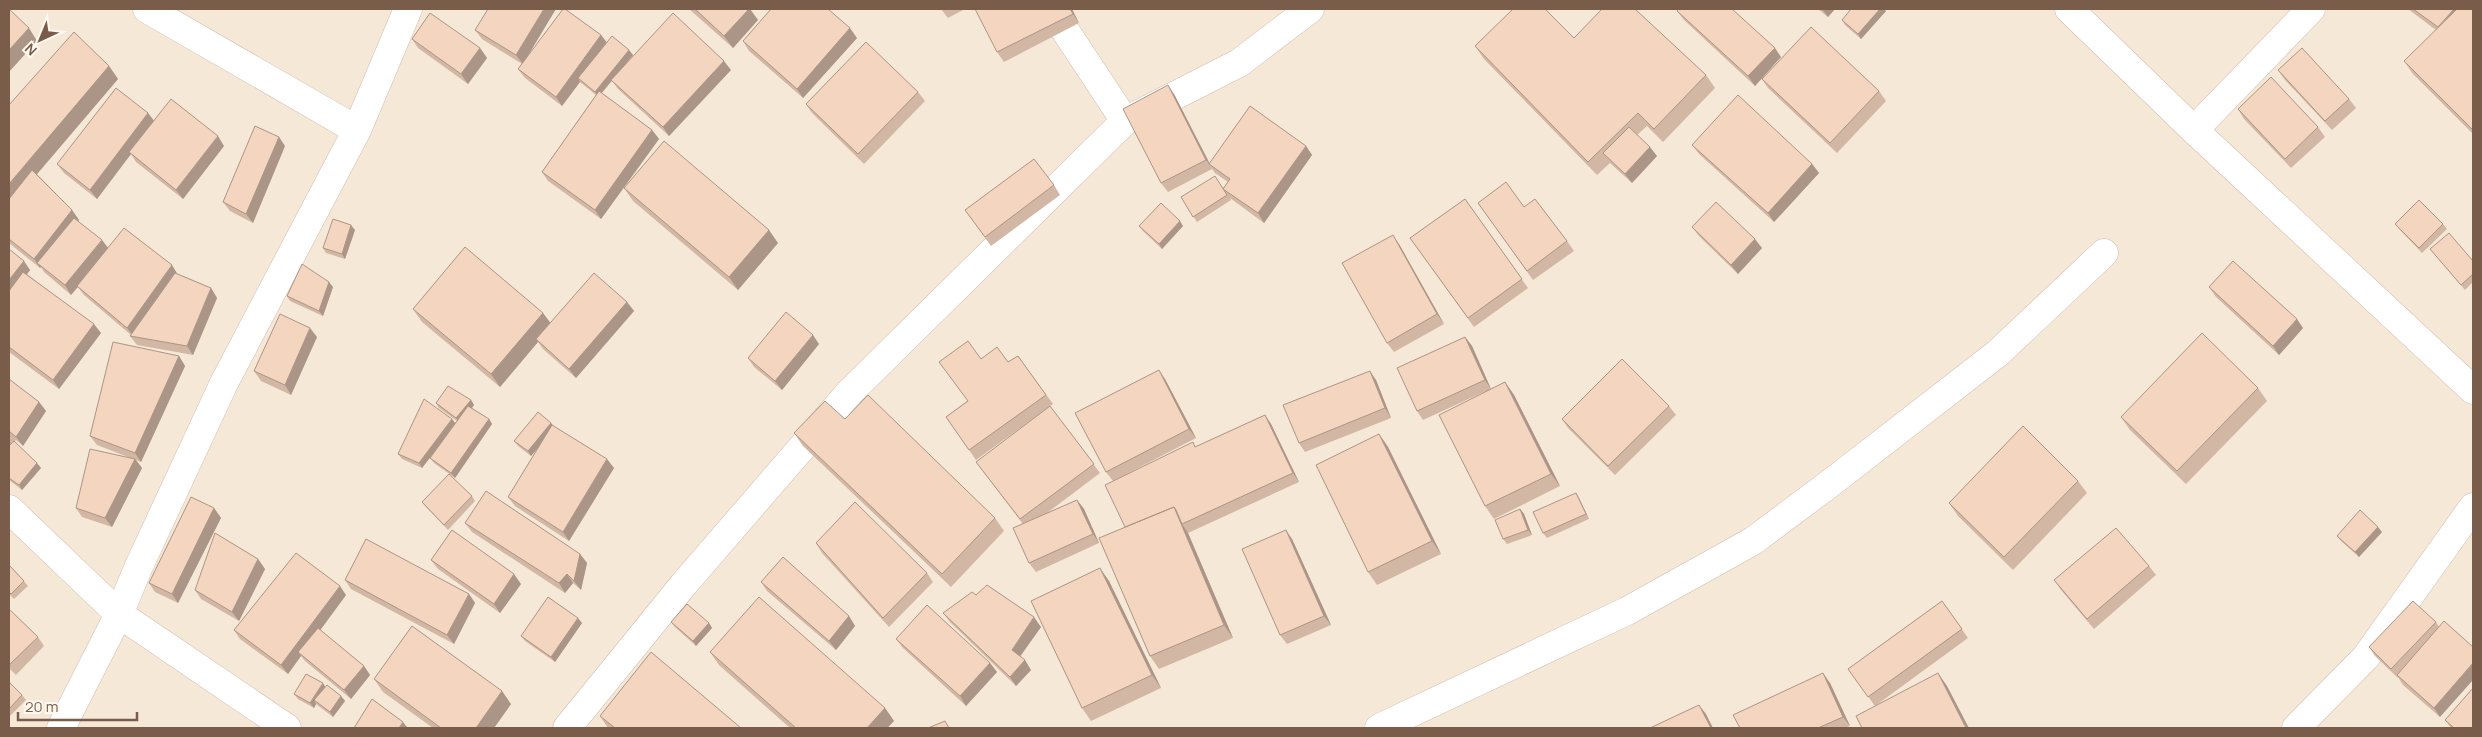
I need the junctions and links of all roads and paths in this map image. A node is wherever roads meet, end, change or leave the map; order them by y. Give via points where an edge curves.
1 (148, 9) edge
2 (408, 9) edge
3 (1051, 9) edge
4 (1310, 9) edge
5 (2069, 9) edge
6 (2311, 9) edge
7 (1125, 121) junction
8 (357, 130) junction
9 (2194, 130) junction
10 (2104, 253) dead end
11 (2473, 390) edge
12 (2473, 507) edge
13 (9, 509) edge
14 (119, 614) junction
15 (61, 728) edge
16 (287, 728) edge
17 (567, 728) edge
18 (1380, 728) edge
19 (2296, 728) edge

1 - 8 street
2 - 8 street
3 - 7 street
4 - 7 street via 1239,63
5 - 9 street
6 - 9 street
7 - 17 street via 849,393 684,584
8 - 14 street via 224,383
9 - 11 street
10 - 18 street via 1998,353 1753,541 1627,611
12 - 19 street via 2366,657
13 - 14 street
14 - 15 street
14 - 16 street

